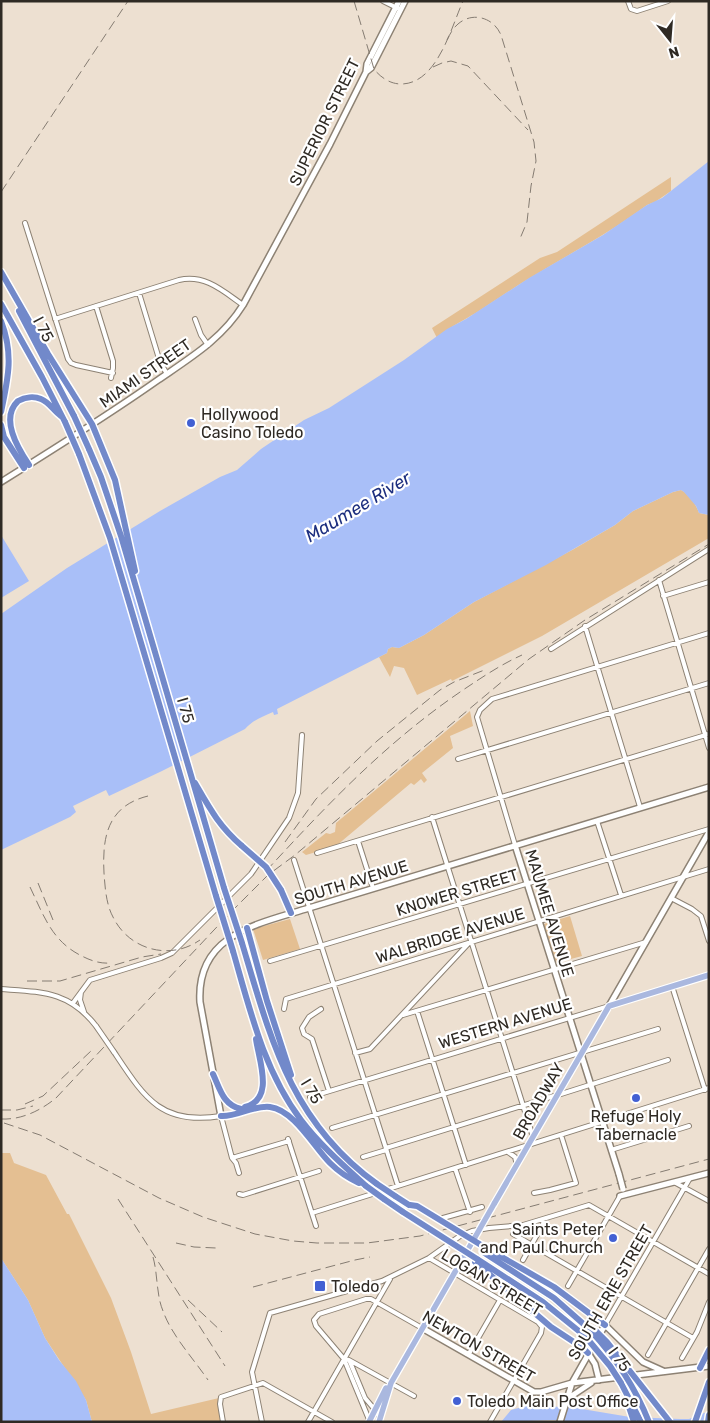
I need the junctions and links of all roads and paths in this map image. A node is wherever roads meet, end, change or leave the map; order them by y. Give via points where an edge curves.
1 (383, 1) edge
2 (399, 1) edge
3 (405, 1) edge
4 (628, 1) edge
5 (667, 2) edge
6 (398, 9) junction
7 (25, 224) dead end
8 (271, 253) joint
9 (1, 272) edge
10 (1, 279) edge
11 (139, 293) junction
12 (1, 304) edge
13 (243, 305) junction
14 (96, 306) junction
15 (55, 319) junction
16 (195, 319) dead end
17 (1, 321) edge
18 (208, 345) junction
19 (112, 373) junction
20 (166, 374) junction
21 (110, 378) dead end
22 (1, 412) edge
23 (64, 419) junction
24 (92, 424) junction
25 (1, 425) edge
26 (26, 466) junction
27 (1, 482) edge
28 (709, 549) edge
29 (659, 580) junction
30 (709, 582) edge
31 (663, 596) junction
32 (146, 621) junction
33 (586, 626) junction
34 (709, 633) edge
35 (677, 642) junction
36 (551, 649) dead end
37 (598, 666) junction
38 (709, 683) edge
39 (691, 689) junction
40 (611, 713) junction
41 (302, 735) dead end
42 (707, 735) edge
43 (709, 748) edge
44 (486, 750) junction
45 (458, 759) dead end
46 (625, 759) junction
47 (189, 773) junction
48 (709, 787) edge
49 (500, 797) junction
50 (640, 807) junction
51 (432, 817) junction
52 (597, 821) junction
53 (709, 830) edge
54 (358, 840) junction
55 (515, 845) junction
56 (317, 853) dead end
57 (609, 859) junction
58 (294, 860) dead end
59 (448, 866) junction
60 (709, 868) edge
61 (684, 876) junction
62 (527, 883) junction
63 (373, 888) junction
64 (621, 896) junction
65 (671, 898) junction
66 (459, 904) junction
67 (309, 908) junction
68 (291, 914) junction
69 (539, 921) junction
70 (247, 928) junction
71 (709, 941) edge
72 (471, 942) junction
73 (646, 942) junction
74 (321, 946) junction
75 (270, 961) dead end
76 (554, 969) junction
77 (709, 975) edge
78 (333, 984) junction
79 (672, 986) junction
80 (83, 987) junction
81 (1, 989) edge
82 (486, 990) junction
83 (73, 1003) junction
84 (609, 1006) junction
85 (284, 1009) dead end
86 (322, 1009) dead end
87 (418, 1011) junction
88 (85, 1014) junction
89 (403, 1015) junction
90 (570, 1018) junction
91 (658, 1028) dead end
92 (256, 1031) junction
93 (502, 1039) junction
94 (355, 1053) junction
95 (580, 1053) junction
96 (433, 1060) junction
97 (668, 1060) dead end
98 (512, 1073) junction
99 (213, 1074) junction
100 (364, 1081) junction
101 (590, 1085) junction
102 (707, 1089) edge
103 (329, 1091) junction
104 (444, 1094) junction
105 (556, 1095) junction
106 (310, 1097) dead end
107 (522, 1105) junction
108 (241, 1109) junction
109 (375, 1115) junction
110 (221, 1116) junction
111 (314, 1121) junction
112 (602, 1122) junction
113 (689, 1126) dead end
114 (454, 1127) junction
115 (332, 1128) dead end
116 (561, 1135) junction
117 (533, 1138) junction
118 (528, 1145) junction
119 (386, 1149) junction
120 (611, 1150) junction
121 (508, 1152) junction
122 (363, 1157) dead end
123 (233, 1160) junction
124 (466, 1165) junction
125 (517, 1165) junction
126 (456, 1168) junction
127 (319, 1171) dead end
128 (239, 1173) dead end
129 (709, 1173) edge
130 (300, 1176) junction
131 (690, 1178) junction
132 (674, 1182) junction
133 (366, 1186) junction
134 (398, 1186) junction
135 (684, 1187) junction
136 (534, 1193) dead end
137 (239, 1194) dead end
138 (620, 1196) junction
139 (709, 1201) edge
140 (482, 1207) dead end
141 (470, 1212) junction
142 (312, 1213) junction
143 (608, 1216) junction
144 (443, 1218) dead end
145 (544, 1219) junction
146 (316, 1226) dead end
147 (512, 1234) dead end
148 (653, 1242) junction
149 (532, 1245) junction
150 (709, 1249) edge
151 (485, 1250) junction
152 (429, 1258) junction
153 (523, 1260) dead end
154 (476, 1261) junction
155 (698, 1268) junction
156 (576, 1271) junction
157 (454, 1273) junction
158 (709, 1274) edge
159 (391, 1277) junction
160 (568, 1286) dead end
161 (622, 1297) junction
162 (500, 1300) junction
163 (377, 1302) junction
164 (709, 1302) edge
165 (666, 1322) junction
166 (605, 1324) junction
167 (586, 1326) junction
168 (422, 1328) junction
169 (692, 1338) junction
170 (709, 1350) edge
171 (588, 1353) junction
172 (466, 1354) junction
173 (648, 1355) dead end
174 (682, 1358) dead end
175 (344, 1359) junction
176 (349, 1360) junction
177 (709, 1366) edge
178 (700, 1368) junction
179 (666, 1372) junction
180 (600, 1380) junction
181 (513, 1381) junction
182 (709, 1382) edge
183 (391, 1383) junction
184 (572, 1383) junction
185 (621, 1383) junction
186 (254, 1386) junction
187 (414, 1396) dead end
188 (567, 1399) junction
189 (374, 1410) junction
190 (314, 1411) junction
191 (709, 1415) edge
192 (380, 1420) edge
193 (368, 1421) edge
194 (223, 1422) edge
195 (262, 1422) edge
196 (308, 1422) edge
197 (332, 1422) edge
198 (490, 1422) edge
199 (560, 1422) edge
200 (634, 1422) edge
201 (641, 1422) edge
202 (649, 1422) edge
203 (670, 1422) edge
204 (695, 1422) edge
205 (708, 1422) edge

1 - 6 street
2 - 6 street
3 - 6 street
4 - 5 street via 635,11
6 - 8 street, SUPERIOR STREET via 371,68
7 - 15 street
8 - 13 street, MIAMI STREET
9 - 24 highway
10 - 32 highway, I 75 / I 75, bridge via 74,416 88,449 115,517
11 - 13 street via 198,278 212,283
11 - 14 street
11 - 20 street
12 - 23 highway, I 75
13 - 18 street, MIAMI STREET via 229,326
14 - 15 street
14 - 19 street via 113,361
15 - 19 street via 71,363
16 - 18 street
17 - 22 highway via 6,334 9,369
18 - 20 street, MIAMI STREET
19 - 21 street
20 - 24 street, MIAMI STREET
23 - 26 highway via 39,398 23,398 12,406 6,420 8,430
23 - 92 highway, I 75, bridge via 103,518
24 - 26 street, MIAMI STREET
24 - 32 highway via 111,469 122,508
25 - 26 highway via 4,437
26 - 27 street, MIAMI STREET
28 - 29 street
29 - 31 street
29 - 33 street
30 - 31 street
31 - 35 street
32 - 47 highway, I 75 / I 75
33 - 36 street
33 - 37 street
34 - 35 street
35 - 37 street
35 - 39 street
37 - 40 street
37 - 44 street, MAUMEE AVENUE via 492,699 477,717
38 - 39 street
39 - 40 street
39 - 42 street
40 - 44 street
40 - 46 street
41 - 80 street via 298,793 290,818 251,874 172,953 95,978
42 - 43 street
42 - 46 street
44 - 45 street
44 - 49 street, MAUMEE AVENUE
46 - 49 street
46 - 50 street
47 - 68 highway, bridge via 221,826 266,867
47 - 111 highway, I 75 / I 75, bridge via 280,1061
48 - 50 street, SOUTH AVENUE
49 - 51 street
49 - 55 street, MAUMEE AVENUE
50 - 52 street, SOUTH AVENUE
51 - 54 street
51 - 59 street
52 - 55 street, SOUTH AVENUE
52 - 57 street
53 - 57 street, KNOWER STREET
53 - 61 street, BROADWAY
54 - 56 street
54 - 63 street
55 - 59 street, SOUTH AVENUE
55 - 62 street, MAUMEE AVENUE
57 - 62 street, KNOWER STREET
57 - 64 street
58 - 67 street
59 - 63 street, SOUTH AVENUE
59 - 66 street
60 - 61 street, WALBRIDGE AVENUE
61 - 64 street, WALBRIDGE AVENUE
61 - 65 street, BROADWAY
62 - 66 street, KNOWER STREET
62 - 69 street, MAUMEE AVENUE
63 - 67 street, SOUTH AVENUE
64 - 69 street, WALBRIDGE AVENUE
65 - 71 street via 704,917
65 - 73 street, BROADWAY
66 - 72 street
66 - 74 street, KNOWER STREET
67 - 68 street, SOUTH AVENUE
67 - 74 street
68 - 70 street, SOUTH AVENUE
69 - 72 street, WALBRIDGE AVENUE
69 - 76 street, MAUMEE AVENUE
70 - 99 street, SOUTH AVENUE via 229,937 218,948 207,962 202,978 200,1002
70 - 111 highway via 285,1061
72 - 78 street, WALBRIDGE AVENUE
72 - 82 street
72 - 89 street
73 - 76 street
73 - 84 street, BROADWAY
74 - 75 street, KNOWER STREET
74 - 78 street
76 - 82 street
76 - 90 street, MAUMEE AVENUE
77 - 79 main road, WESTERN AVENUE
78 - 85 street, WALBRIDGE AVENUE via 286,999
78 - 94 street
79 - 84 main road, WESTERN AVENUE
79 - 102 street
80 - 83 street
80 - 88 street via 80,1000
81 - 83 street via 41,992
82 - 87 street
82 - 93 street
83 - 88 street
84 - 90 street, WESTERN AVENUE
84 - 95 main road, BROADWAY
86 - 103 street via 309,1018 302,1032 312,1039
87 - 89 street
87 - 96 street
88 - 110 street, bridge via 142,1093 166,1111 188,1118
89 - 94 street via 370,1049
90 - 93 street, WESTERN AVENUE
90 - 95 street, MAUMEE AVENUE
91 - 95 street
92 - 108 highway via 263,1076 262,1092 256,1102
92 - 133 highway, I 75 via 272,1072 300,1119 334,1158
93 - 96 street, WESTERN AVENUE
93 - 98 street
94 - 100 street
95 - 98 street
95 - 101 street, MAUMEE AVENUE
95 - 105 main road, BROADWAY
96 - 100 street, WESTERN AVENUE
96 - 104 street
97 - 101 street
98 - 104 street
98 - 107 street
99 - 108 highway via 225,1100
99 - 110 street, SOUTH AVENUE
100 - 103 street, WESTERN AVENUE
100 - 109 street
101 - 105 street
101 - 112 street, MAUMEE AVENUE
102 - 112 street
103 - 106 street, WESTERN AVENUE
104 - 109 street
104 - 114 street
105 - 107 street
105 - 117 main road, BROADWAY
107 - 114 street
107 - 117 street
108 - 110 highway
109 - 115 street
109 - 119 street
110 - 123 street, SOUTH AVENUE
110 - 133 highway via 269,1107 280,1111 331,1164
111 - 151 highway, I 75 / I 75, bridge via 352,1164 378,1184
112 - 116 street
112 - 120 street, MAUMEE AVENUE
113 - 120 street
114 - 119 street
114 - 124 street
116 - 118 street
116 - 136 street via 576,1183
117 - 118 main road, BROADWAY
118 - 121 street
118 - 125 main road, BROADWAY
119 - 122 street
119 - 134 street
120 - 138 street, MAUMEE AVENUE, bridge via 623,1189
121 - 124 street
121 - 125 street via 515,1157
123 - 128 street, SOUTH AVENUE
123 - 130 street via 289,1140
124 - 126 street
125 - 157 main road, BROADWAY, bridge
126 - 134 street
126 - 141 street
127 - 130 street
129 - 131 street
130 - 137 street
130 - 142 street
131 - 132 street
131 - 135 street, SOUTH ERIE STREET
132 - 135 street
132 - 138 street
133 - 154 highway, I 75, bridge
134 - 142 street
135 - 139 street
135 - 148 street, SOUTH ERIE STREET
138 - 143 street
140 - 141 street
141 - 144 street
142 - 146 street
143 - 145 street via 589,1205
143 - 148 street
143 - 156 street
145 - 149 street
145 - 152 street via 472,1231
147 - 149 street
148 - 155 street
148 - 161 street, SOUTH ERIE STREET
149 - 153 street
149 - 156 street
150 - 155 street
151 - 166 highway via 554,1287
151 - 167 highway, I 75 via 554,1298
152 - 157 street, LOGAN STREET
152 - 159 street
154 - 171 highway via 551,1327
154 - 185 highway, I 75, bridge via 543,1302 584,1336
155 - 158 street
155 - 165 street
156 - 160 street
156 - 161 street
157 - 162 street, LOGAN STREET
157 - 168 main road, BROADWAY
159 - 163 street
159 - 186 street via 270,1313 253,1368
161 - 165 street
161 - 166 street, SOUTH ERIE STREET
162 - 172 street
162 - 181 street, LOGAN STREET via 538,1322 542,1328
163 - 168 street, NEWTON STREET
163 - 175 street
163 - 175 street via 366,1299 316,1316 314,1321 319,1330
164 - 169 street
165 - 169 street
165 - 173 street
166 - 171 street, SOUTH ERIE STREET
166 - 179 street via 643,1362
167 - 202 highway, I 75, bridge via 627,1376
167 - 203 highway, bridge via 607,1342
168 - 172 street, NEWTON STREET
168 - 183 main road, BROADWAY
169 - 174 street
170 - 178 highway
171 - 180 street via 596,1364
171 - 184 street, SOUTH ERIE STREET
172 - 181 street, NEWTON STREET
175 - 176 street
175 - 190 street
175 - 193 street
176 - 183 street
176 - 189 street via 364,1396
177 - 178 street, NEWTON STREET
178 - 179 street, NEWTON STREET
179 - 180 street, NEWTON STREET
180 - 184 street, NEWTON STREET
180 - 188 street via 584,1386
181 - 184 street, NEWTON STREET via 538,1393
181 - 198 street
182 - 204 highway
183 - 187 street
183 - 189 main road, BROADWAY
183 - 192 main road, BROADWAY
184 - 188 street, SOUTH ERIE STREET
185 - 200 highway
185 - 201 highway, I 75
186 - 190 street via 267,1384
186 - 194 street via 221,1397
186 - 195 street
188 - 199 street, SOUTH ERIE STREET
189 - 192 street
189 - 193 main road, BROADWAY
190 - 196 street
190 - 197 street
191 - 205 highway

